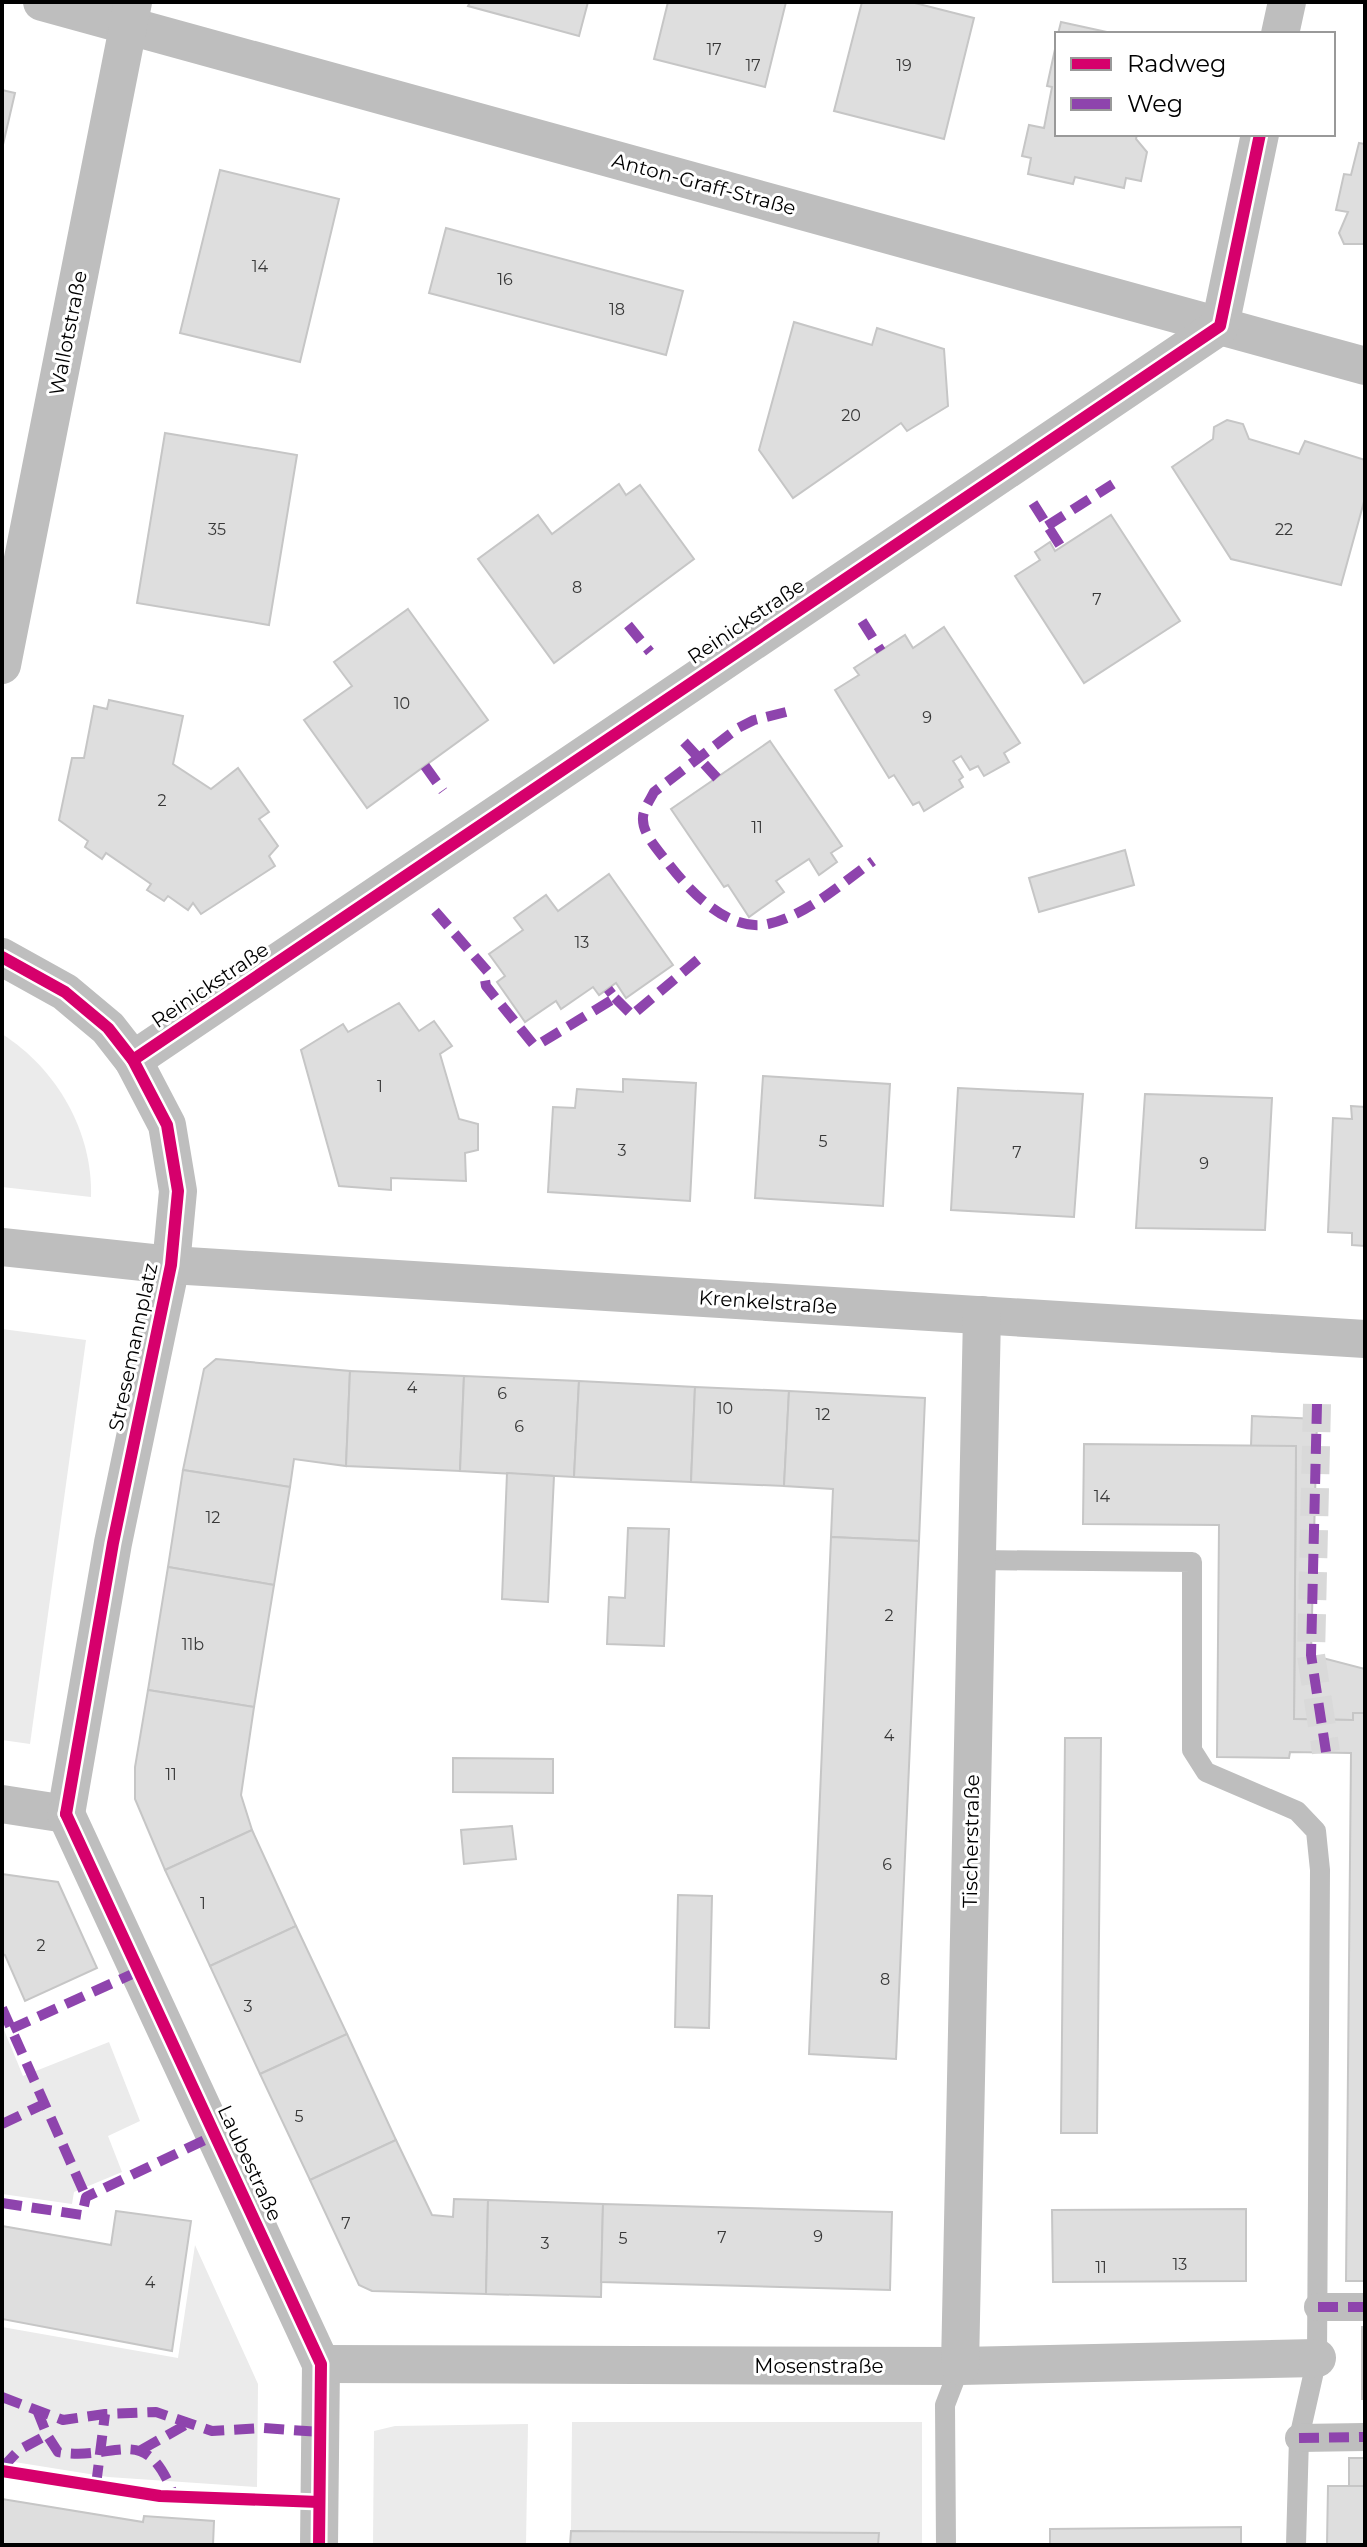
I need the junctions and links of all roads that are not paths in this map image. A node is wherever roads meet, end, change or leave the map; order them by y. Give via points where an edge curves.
1 (42, 2) edge
2 (1287, 2) edge
3 (131, 14) edge
4 (1280, 32) edge
5 (1260, 136) edge
6 (1220, 326) junction
7 (1365, 366) edge
8 (2, 665) edge
9 (2, 957) edge
10 (133, 1060) junction
11 (2, 1247) edge
12 (171, 1265) junction
13 (982, 1315) junction
14 (1365, 1339) edge
15 (977, 1560) junction
16 (2, 1804) edge
17 (66, 1814) junction
18 (1318, 2307) junction
19 (1365, 2307) edge
20 (1317, 2358) junction
21 (321, 2364) junction
22 (960, 2366) junction
23 (1365, 2437) edge
24 (1299, 2438) junction
25 (319, 2545) edge
26 (946, 2545) edge
27 (1296, 2545) edge

1 - 3 street, Anton-Graff-Straße
2 - 4 street
3 - 6 street, Anton-Graff-Straße
3 - 8 street, Wallotstraße
5 - 6 street
6 - 7 street, Anton-Graff-Straße
6 - 10 street, Reinickstraße
9 - 10 street, Stresemannplatz via 65,992 108,1028
10 - 12 street, Stresemannplatz via 167,1125 178,1191
11 - 12 street, Stresemannplatz
12 - 13 street, Krenkelstraße
12 - 17 street, Stresemannplatz via 113,1543
13 - 14 street, Krenkelstraße
13 - 15 street, Tischerstraße
15 - 18 lane via 1192,1562 1192,1750 1206,1772 1297,1811 1316,1831
15 - 22 street, Tischerstraße
16 - 17 street
17 - 21 street, Laubestraße
18 - 19 street
18 - 20 lane
20 - 22 street, Mosenstraße
20 - 24 lane
21 - 22 street, Mosenstraße
21 - 25 street, Laubestraße
22 - 26 lane via 945,2405
23 - 24 street
24 - 27 lane

